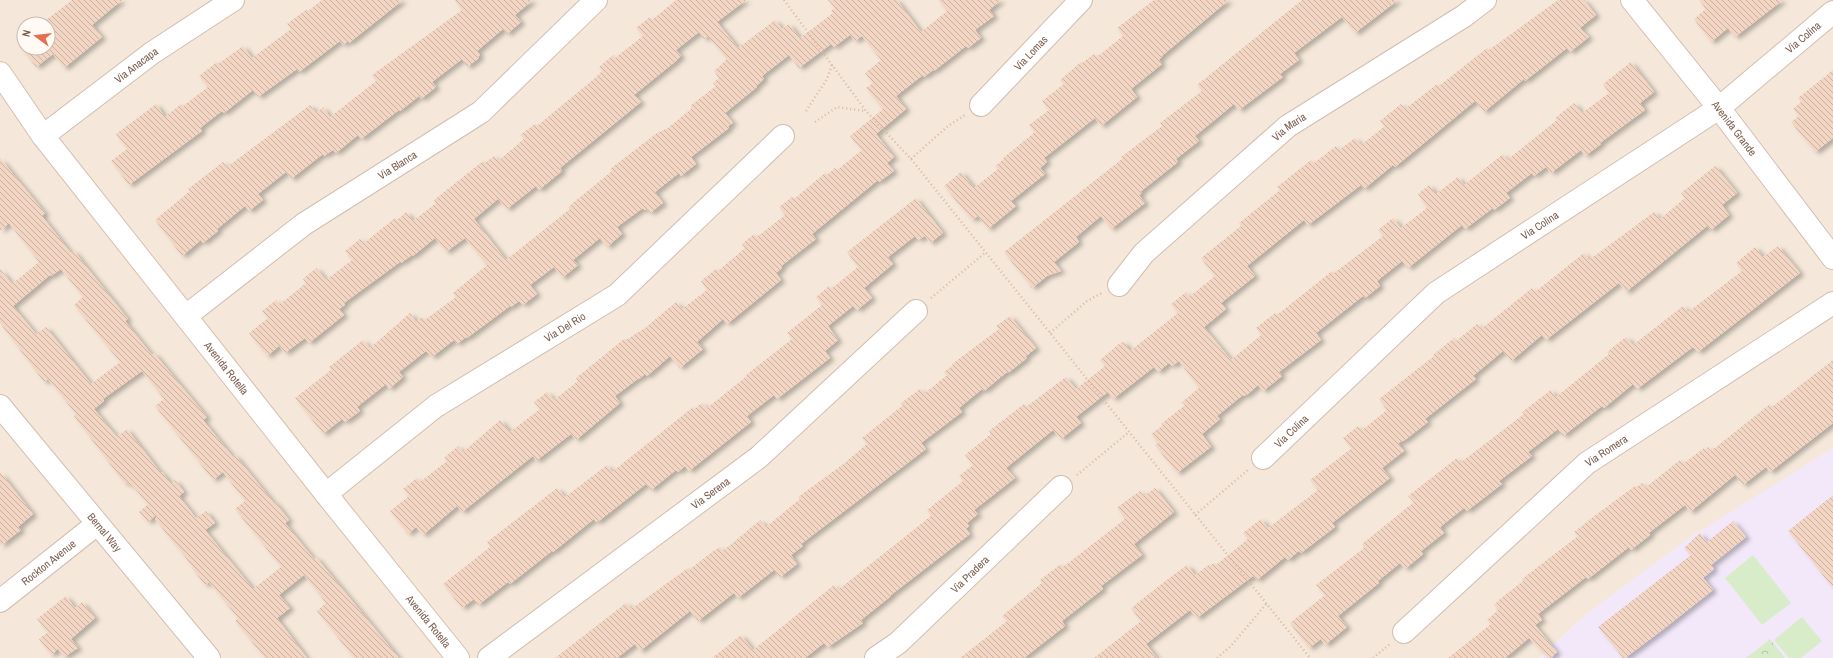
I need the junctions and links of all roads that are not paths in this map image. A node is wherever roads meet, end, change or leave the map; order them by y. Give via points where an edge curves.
1 (233, 0) edge
2 (596, 0) edge
3 (1081, 0) edge
4 (1485, 0) edge
5 (1632, 0) edge
6 (1833, 12) edge
7 (0, 73) edge
8 (981, 105) road end
9 (1718, 108) junction
10 (44, 136) junction
11 (783, 136) dead end
12 (1833, 258) edge
13 (1119, 285) road end
14 (1833, 303) edge
15 (916, 311) road end
16 (186, 316) junction
17 (0, 406) edge
18 (1263, 458) road end
19 (1062, 487) road end
20 (326, 494) junction
21 (97, 524) junction
22 (0, 601) edge
23 (1404, 632) dead end
24 (209, 658) edge
25 (458, 658) edge
26 (489, 658) edge
27 (876, 658) edge

1 - 10 street, Via Anacapa via 152,53
2 - 16 street, Via Blanca via 481,112 304,224
3 - 8 street, Via Lomas
4 - 13 street, Via Maria via 1464,16 1288,126 1144,253
5 - 9 street, Avenida Grande
6 - 9 street, Via Colina
7 - 10 street, Avenida Rotella
9 - 12 street, Avenida Grande
9 - 18 street, Via Colina via 1436,293
10 - 16 street, Avenida Rotella
11 - 20 street, Via Del Rio via 617,294 436,406
14 - 23 street, Via Romera via 1587,463
15 - 26 street, Via Serena via 758,457
16 - 20 street, Avenida Rotella
17 - 21 street, Bernal Way
19 - 27 street, Via Pradera via 898,644
20 - 25 street, Avenida Rotella
21 - 22 street, Rockton Avenue
21 - 24 street, Bernal Way

